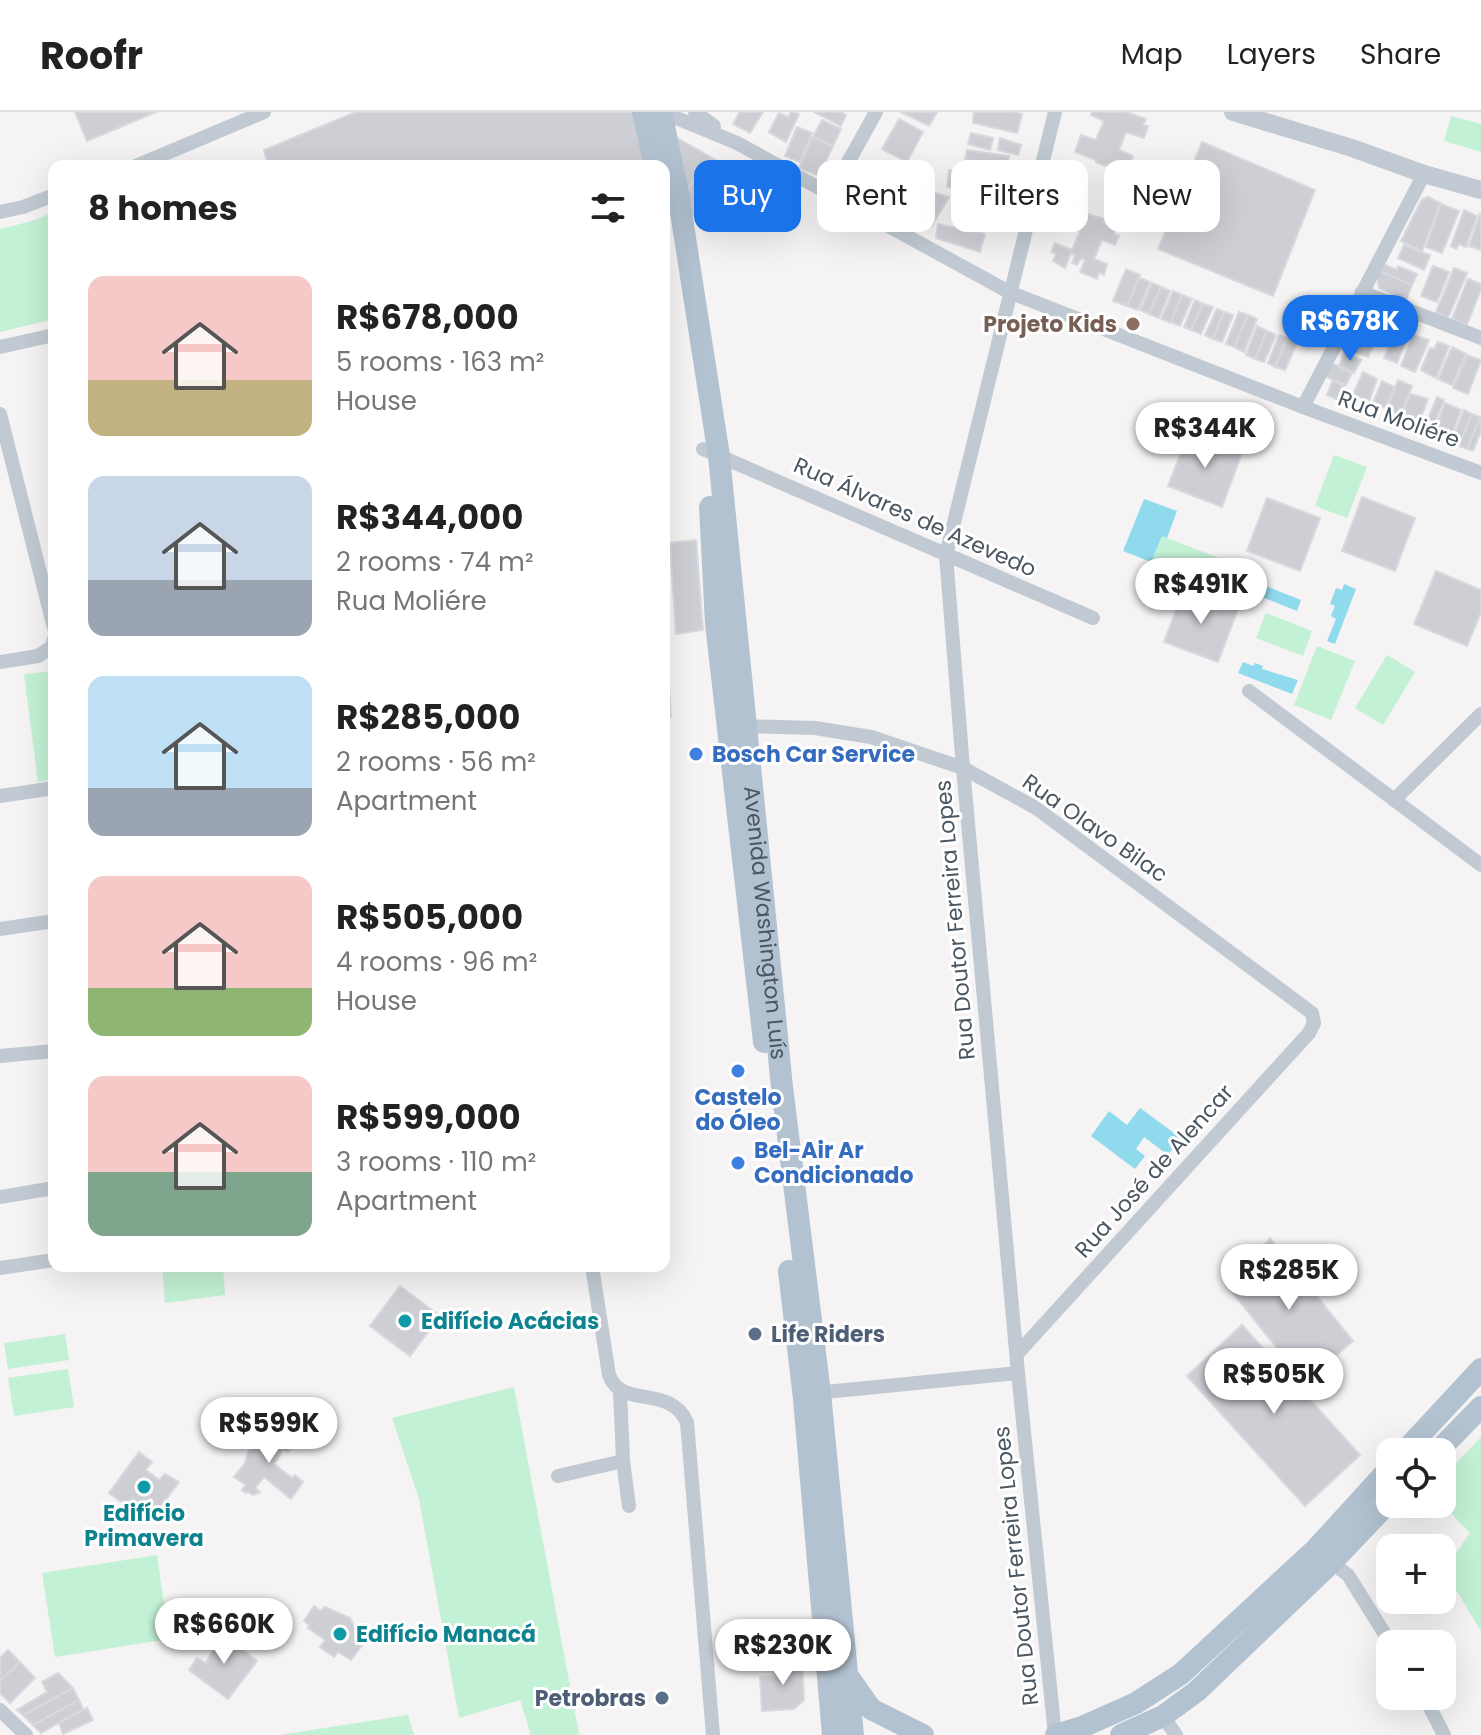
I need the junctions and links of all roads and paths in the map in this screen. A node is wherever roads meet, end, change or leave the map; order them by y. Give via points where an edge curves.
1 (264, 112) edge
2 (643, 112) edge
3 (662, 112) edge
4 (695, 112) edge
5 (876, 112) edge
6 (1055, 112) edge
7 (1233, 112) edge
8 (737, 143) junction
9 (150, 160) edge
10 (654, 160) edge
11 (666, 160) edge
12 (849, 160) edge
13 (1424, 174) junction
14 (817, 186) edge
15 (1481, 190) edge
16 (48, 197) edge
17 (670, 203) edge
18 (0, 212) edge
19 (901, 232) edge
20 (1009, 292) junction
21 (1362, 292) junction
22 (48, 336) edge
23 (1481, 338) edge
24 (0, 347) edge
25 (1303, 407) junction
26 (0, 414) edge
27 (711, 453) junction
28 (1481, 473) edge
29 (946, 555) junction
30 (48, 604) edge
31 (1093, 618) dead end
32 (48, 650) edge
33 (0, 662) edge
34 (1249, 691) dead end
35 (1481, 714) edge
36 (738, 727) junction
37 (963, 768) junction
38 (48, 789) edge
39 (0, 796) edge
40 (1394, 800) junction
41 (1481, 865) edge
42 (48, 922) edge
43 (0, 929) edge
44 (1312, 1013) joint
45 (48, 1052) edge
46 (0, 1056) edge
47 (48, 1189) edge
48 (0, 1197) edge
49 (48, 1261) edge
50 (0, 1268) edge
51 (593, 1272) edge
52 (1017, 1354) junction
53 (1481, 1369) edge
54 (1018, 1373) junction
55 (620, 1391) junction
56 (811, 1393) junction
57 (1481, 1407) edge
58 (1417, 1438) edge
59 (1451, 1438) edge
60 (623, 1461) junction
61 (558, 1476) dead end
62 (1376, 1487) edge
63 (629, 1506) dead end
64 (1376, 1513) edge
65 (1324, 1556) junction
66 (1382, 1630) edge
67 (847, 1674) junction
68 (0, 1710) edge
69 (1431, 1710) edge
70 (1170, 1726) edge
71 (26, 1735) edge
72 (713, 1735) edge
73 (833, 1735) edge
74 (853, 1735) edge
75 (923, 1735) edge
76 (1056, 1735) edge
77 (1121, 1735) edge
78 (1444, 1735) edge

1 - 9 street
2 - 10 main road
3 - 8 street, Rua Moliére
3 - 11 main road, Avenida Washington Luís
4 - 8 street, Rua Moliére
5 - 12 street
6 - 20 street, Rua Doutor Ferreira Lopes
7 - 13 street
8 - 14 street, Rua Moliére
13 - 15 street
13 - 21 street
16 - 18 street
17 - 27 main road, Avenida Washington Luís
19 - 20 street, Rua Moliére
20 - 25 street, Rua Moliére
20 - 29 street, Rua Doutor Ferreira Lopes
21 - 23 street
21 - 25 street
22 - 24 street
25 - 28 street, Rua Moliére
26 - 30 street
27 - 29 street, Rua Álvares de Azevedo
27 - 36 main road, Avenida Washington Luís
29 - 31 street, Rua Álvares de Azevedo
29 - 37 street, Rua Doutor Ferreira Lopes
32 - 33 street
34 - 40 street
35 - 40 street
36 - 37 street, Rua Olavo Bilac via 815,728 871,737
36 - 56 main road, Avenida Washington Luís via 782,1087
37 - 44 street, Rua Olavo Bilac via 1036,808
37 - 52 street, Rua Doutor Ferreira Lopes
38 - 39 street
40 - 41 street
42 - 43 street
44 - 52 street, Rua José de Alencar via 1309,1033
45 - 46 street
47 - 48 street
49 - 50 street
51 - 55 street via 609,1375
52 - 54 street, Rua Doutor Ferreira Lopes
53 - 58 main road
54 - 56 street
54 - 76 street, Rua Doutor Ferreira Lopes
55 - 60 street
55 - 72 street via 668,1402 681,1409 687,1422
56 - 67 main road, Avenida Washington Luís
56 - 73 main road, Avenida Washington Luís
57 - 59 main road
60 - 61 street
60 - 63 street
62 - 65 main road
64 - 65 main road
65 - 66 street via 1348,1575
65 - 70 main road
65 - 76 main road via 1181,1674 1136,1703
67 - 74 main road, Avenida Washington Luís
67 - 75 main road via 871,1709
68 - 71 street
69 - 78 street
70 - 77 main road

